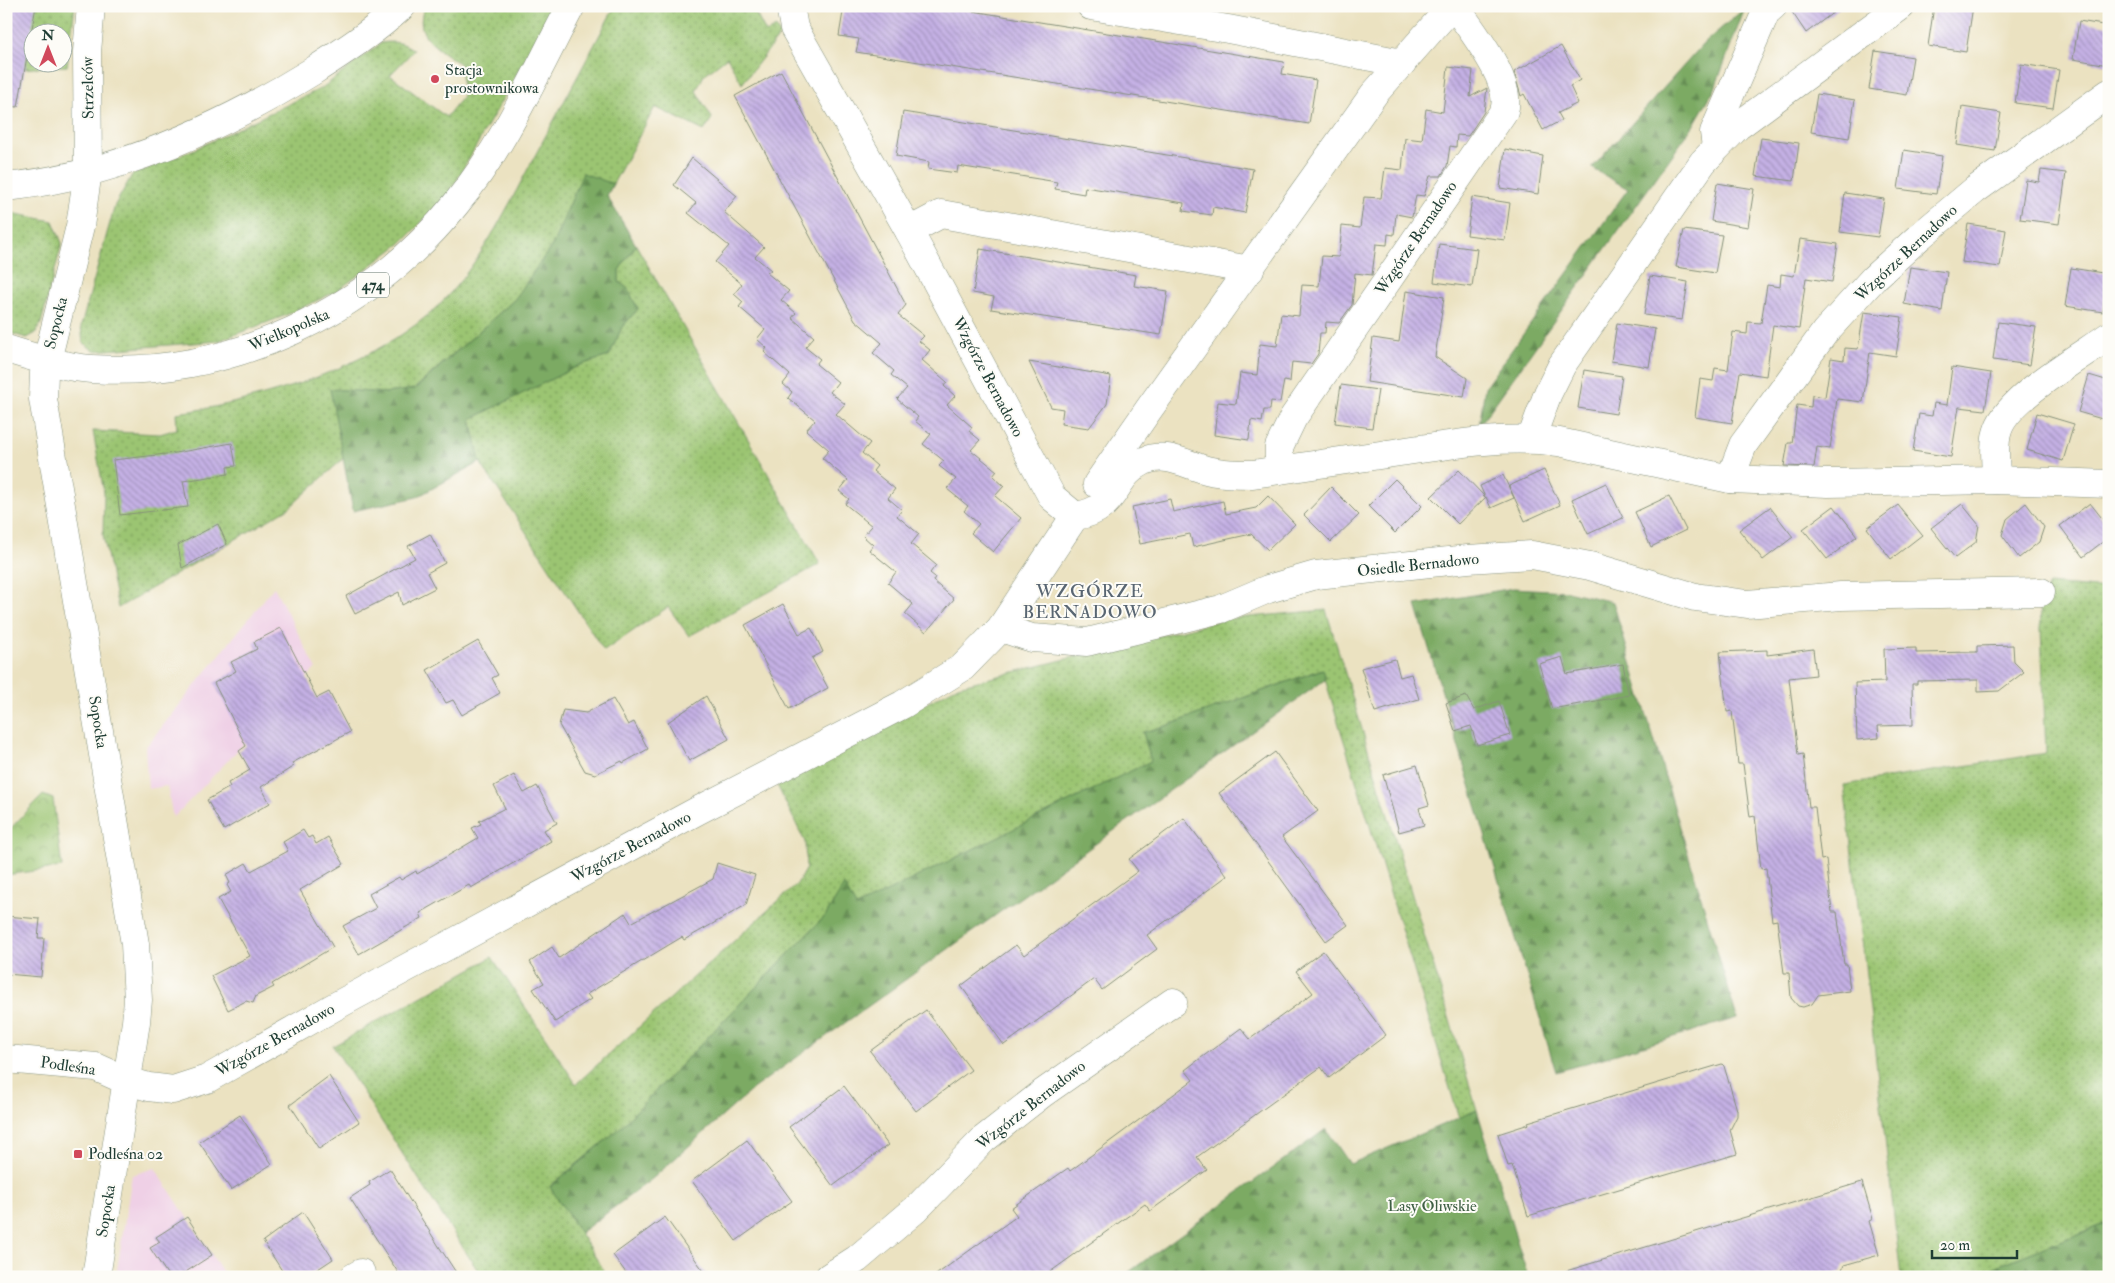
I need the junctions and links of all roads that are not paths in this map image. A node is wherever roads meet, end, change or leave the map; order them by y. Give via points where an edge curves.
1 (91, 6) edge
2 (402, 6) edge
3 (571, 6) edge
4 (790, 6) edge
5 (1091, 6) edge
6 (1454, 6) edge
7 (1773, 6) edge
8 (1901, 6) edge
9 (1402, 62) junction
10 (2109, 93) edge
11 (1716, 146) junction
12 (88, 171) junction
13 (6, 187) edge
14 (909, 232) junction
15 (1250, 270) junction
16 (2109, 336) edge
17 (6, 349) edge
18 (46, 360) junction
19 (1531, 439) junction
20 (1280, 470) junction
21 (1730, 479) junction
22 (1996, 480) junction
23 (2109, 484) edge
24 (1075, 516) junction
25 (2042, 592) dead end
26 (1001, 628) junction
27 (1173, 1002) dead end
28 (6, 1059) edge
29 (127, 1081) junction
30 (96, 1277) edge
31 (829, 1277) edge

1 - 12 street, Strzelców via 86,52
2 - 12 street via 339,54 221,123 157,149
3 - 18 street, Wielkopolska / 474 via 497,145 456,204 419,246 366,290 302,327 219,356 170,366 128,369 89,369
4 - 14 street, Wzgórze Bernadowo via 794,28
5 - 9 street via 1228,28
6 - 9 street, Wzgórze Bernadowo
6 - 20 street, Wzgórze Bernadowo via 1502,81 1506,96 1504,111 1293,418 1279,447
7 - 11 street via 1766,12 1714,132
8 - 11 street via 1738,126
9 - 15 street, Wzgórze Bernadowo via 1374,94
10 - 21 street, Wzgórze Bernadowo via 1976,190 1874,278 1825,332 1743,445
11 - 19 street via 1562,366
12 - 13 street via 43,183
12 - 18 street, Sopocka via 80,226
14 - 15 street via 941,214
14 - 24 street, Wzgórze Bernadowo via 1052,497
15 - 24 street, Wzgórze Bernadowo
16 - 22 street via 2023,398 2006,415 1998,431
17 - 18 street, Wielkopolska / 474
18 - 29 street, Sopocka via 43,400 47,427 136,944 138,1000
19 - 20 street via 1464,442
19 - 21 street via 1559,442
20 - 24 street via 1234,474 1204,470 1181,459 1161,457 1144,461 1127,473 1106,505 1092,514
21 - 22 street via 1828,483
22 - 23 street
24 - 26 street, Wzgórze Bernadowo
25 - 26 street, Osiedle Bernadowo via 1841,596 1747,604 1695,597 1590,566 1532,555 1316,576 1268,589 1222,608 1087,642 1032,638
26 - 29 street, Wzgórze Bernadowo via 962,667 902,705 680,821 207,1078 173,1090
27 - 31 street, Wzgórze Bernadowo via 1043,1093 984,1139 916,1209 857,1259
28 - 29 street, Podleśna via 96,1067
29 - 30 street, Sopocka

